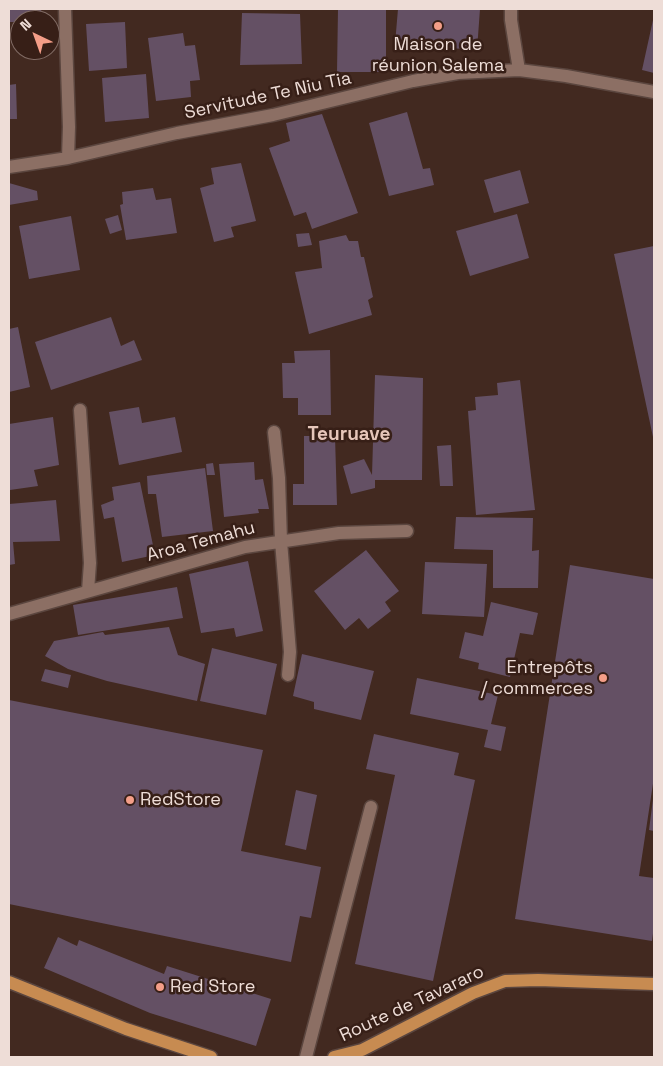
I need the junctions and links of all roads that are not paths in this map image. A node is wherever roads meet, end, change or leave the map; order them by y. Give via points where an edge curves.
1 (65, 9) edge
2 (511, 9) edge
3 (519, 70) junction
4 (654, 92) edge
5 (68, 158) junction
6 (9, 167) edge
7 (80, 410) dead end
8 (274, 432) dead end
9 (407, 531) dead end
10 (281, 541) junction
11 (88, 591) junction
12 (9, 614) edge
13 (288, 676) dead end
14 (371, 807) dead end
15 (9, 982) edge
16 (654, 984) edge
17 (211, 1057) edge
18 (306, 1057) edge
19 (334, 1057) edge

1 - 5 street via 70,127
2 - 3 street
3 - 4 street, Servitude Te Niu Tia
3 - 5 street, Servitude Te Niu Tia via 458,73 413,81 273,115
5 - 6 street, Servitude Te Niu Tia
7 - 11 street via 90,563
8 - 10 street
9 - 10 street, Aroa Temahu via 339,533
10 - 11 street, Aroa Temahu via 244,547
10 - 13 street via 290,652
11 - 12 street, Aroa Temahu
14 - 18 street
15 - 17 main road via 126,1029
16 - 19 main road, Route de Tavararo via 505,981 473,993 362,1050

